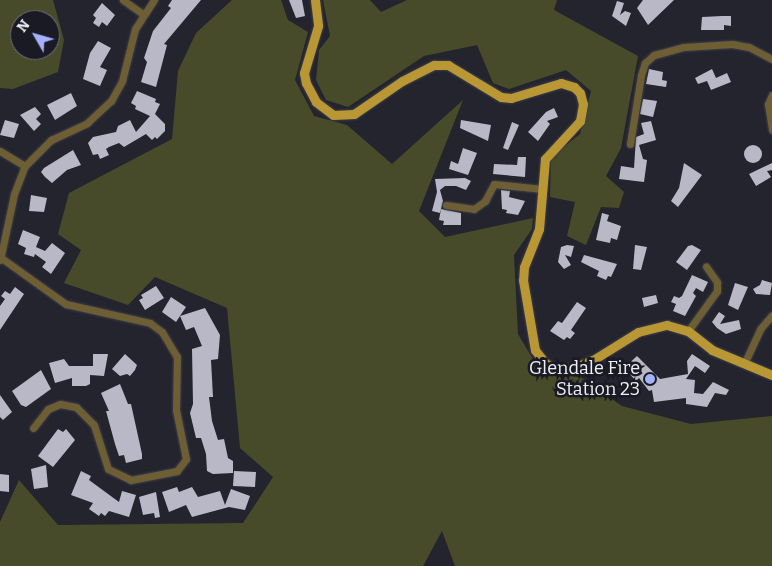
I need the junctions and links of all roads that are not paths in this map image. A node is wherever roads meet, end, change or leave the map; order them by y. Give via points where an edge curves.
1 (123, 0) edge
2 (154, 0) edge
3 (315, 0) edge
4 (143, 14) junction
5 (772, 59) edge
6 (772, 95) edge
7 (772, 130) edge
8 (630, 144) dead end
9 (0, 150) edge
10 (25, 166) junction
11 (543, 189) junction
12 (446, 205) dead end
13 (0, 259) edge
14 (706, 266) dead end
15 (772, 315) edge
16 (688, 331) junction
17 (744, 364) junction
18 (772, 374) edge
19 (33, 428) dead end

1 - 4 street
2 - 4 street
3 - 11 main road via 318,26 304,73 316,102 333,115 354,114 402,80 434,65 448,65 488,91 511,98 561,84 574,87 583,104 580,121 545,159
4 - 10 street via 122,81 111,101 87,123 51,140
5 - 8 street via 749,47 732,44 684,47 654,55 645,62 641,75
6 - 7 street via 768,104
9 - 10 street
10 - 13 street via 14,194
11 - 12 street via 494,184 485,201 474,209
11 - 16 main road via 539,229 527,258 523,280 535,350 545,363 554,368 574,368 651,326 667,325
13 - 19 street via 66,304 150,323 162,332 177,357 176,410 186,459 177,471 131,480 108,469 94,425 76,407 60,404 48,409
14 - 16 street via 717,282 717,291
15 - 17 street via 760,329
16 - 17 main road via 712,350
17 - 18 main road

